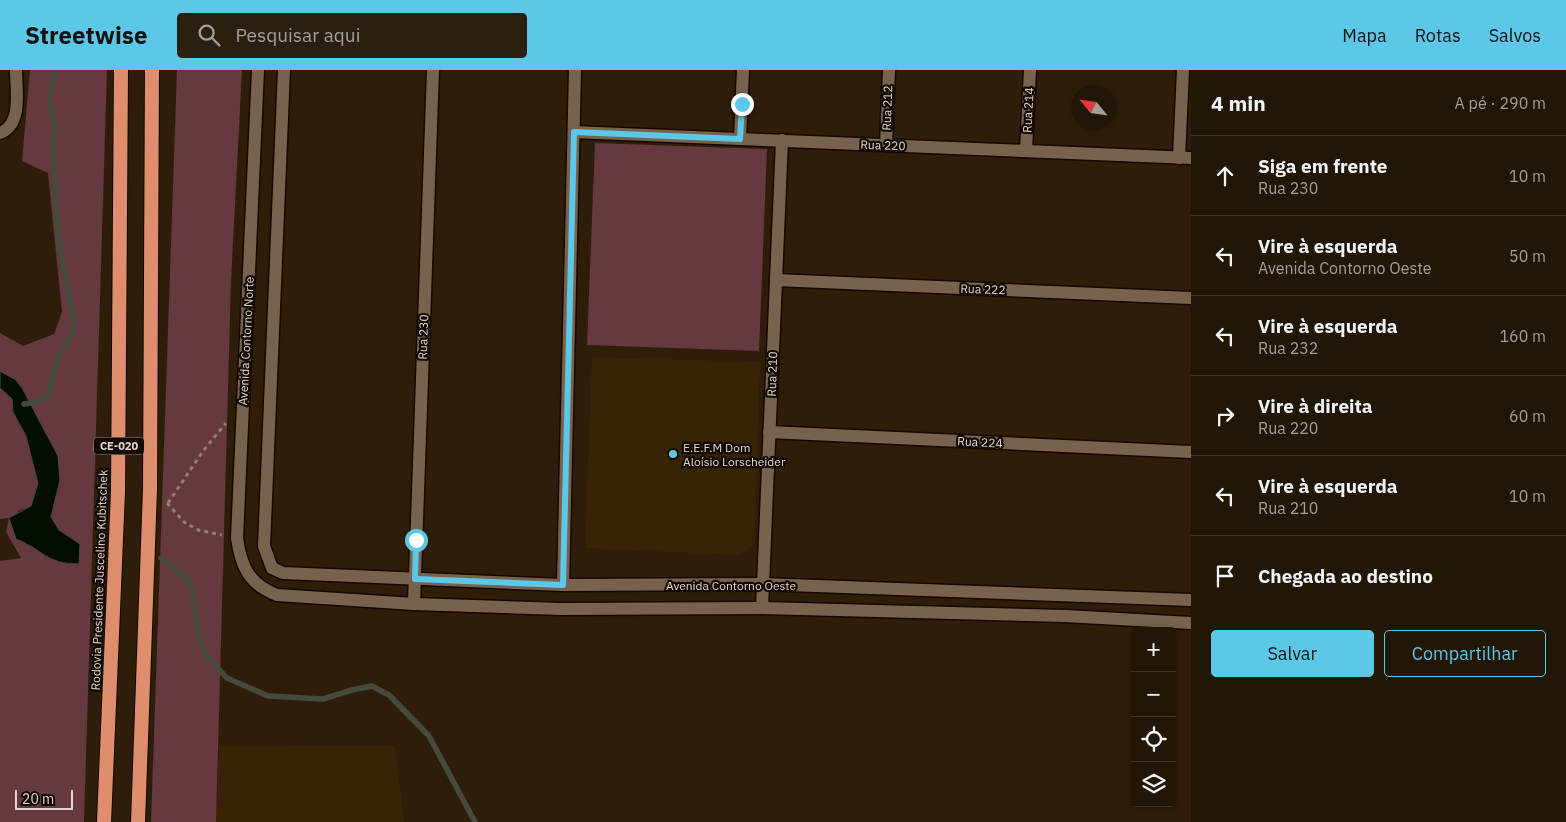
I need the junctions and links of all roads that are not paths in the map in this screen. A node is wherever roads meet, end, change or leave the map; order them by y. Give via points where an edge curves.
1 (16, 70) edge
2 (121, 70) edge
3 (152, 70) edge
4 (258, 70) edge
5 (284, 70) edge
6 (433, 70) edge
7 (576, 70) edge
8 (743, 70) edge
9 (889, 70) edge
10 (1030, 70) edge
11 (1183, 70) edge
12 (4, 132) edge
13 (574, 132) junction
14 (740, 139) junction
15 (782, 140) junction
16 (886, 145) junction
17 (1026, 151) junction
18 (1185, 158) edge
19 (776, 280) junction
20 (1191, 298) edge
21 (769, 432) junction
22 (1191, 452) edge
23 (272, 568) junction
24 (250, 578) junction
25 (415, 579) junction
26 (764, 584) junction
27 (563, 585) junction
28 (1191, 600) edge
29 (414, 604) junction
30 (762, 608) junction
31 (1191, 623) edge
32 (104, 822) edge
33 (138, 822) edge

1 - 12 street via 16,119
2 - 32 highway, Rodovia Presidente Juscelino Kubitschek / CE-020 via 118,492
3 - 33 highway, CE-020 via 150,489
4 - 24 street, Avenida Contorno Norte via 237,538 240,556
5 - 23 street, Avenida Contorno Norte via 264,546
6 - 25 street, Rua 230
7 - 13 street
8 - 14 street
9 - 16 street, Rua 212
10 - 17 street, Rua 214
11 - 18 street
13 - 14 street, Rua 220
13 - 27 street
14 - 15 street, Rua 220
15 - 16 street, Rua 220
15 - 19 street, Rua 210
16 - 17 street, Rua 220
17 - 18 street, Rua 220
19 - 20 street, Rua 222
19 - 21 street, Rua 210
21 - 22 street, Rua 224
21 - 26 street, Rua 210
23 - 24 street
23 - 25 street, Avenida Contorno Oeste via 284,572
24 - 29 street, Avenida Contorno Oeste via 262,589 277,595
25 - 27 street, Avenida Contorno Oeste
25 - 29 street, Rua 230
26 - 27 street, Avenida Contorno Oeste
26 - 28 street, Avenida Contorno Oeste
26 - 30 street, Rua 210
29 - 30 street, Avenida Contorno Oeste via 561,609
30 - 31 street, Avenida Contorno Oeste via 1065,616

